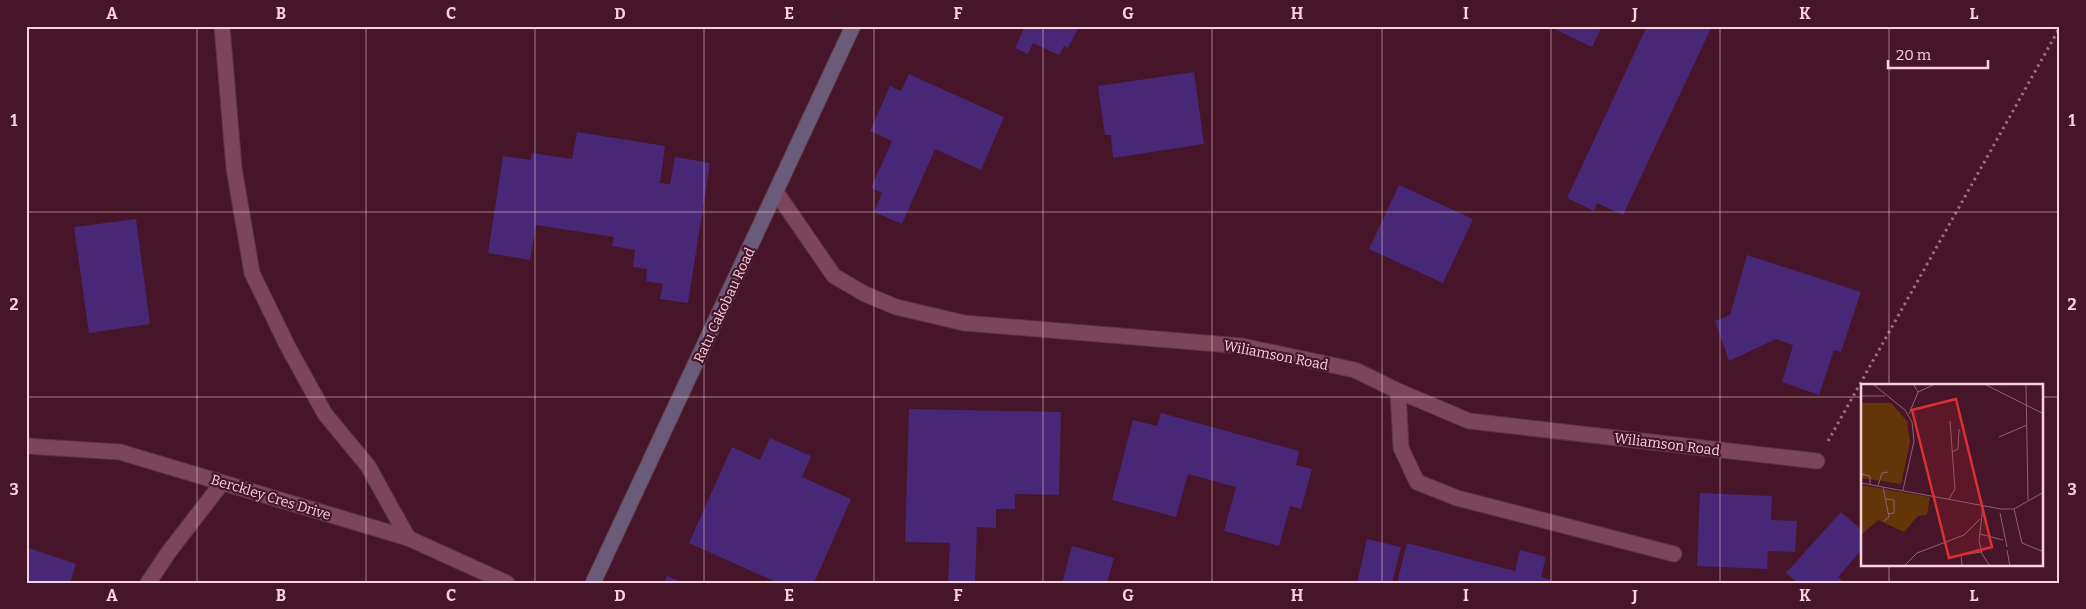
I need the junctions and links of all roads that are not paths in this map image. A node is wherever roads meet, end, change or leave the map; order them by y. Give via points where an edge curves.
1 (222, 26) edge
2 (854, 26) edge
3 (776, 192) junction
4 (1398, 391) junction
5 (26, 446) edge
6 (1817, 461) road end
7 (222, 483) junction
8 (408, 538) junction
9 (1674, 554) dead end
10 (148, 583) edge
11 (507, 583) edge
12 (593, 583) edge

1 - 8 street via 234,168 252,273 288,348 325,414 368,466
2 - 3 main road, Ratu Cakobau Road
3 - 4 street, Wiliamson Road via 834,276 896,307 964,323 1242,346 1355,370
3 - 12 main road, Ratu Cakobau Road
4 - 6 street, Wiliamson Road via 1469,421
4 - 9 street via 1401,448 1417,482 1457,498
5 - 7 street, Berckley Cres Drive via 120,452
7 - 8 street, Berckley Cres Drive
7 - 10 street
8 - 11 street, Berckley Cres Drive

